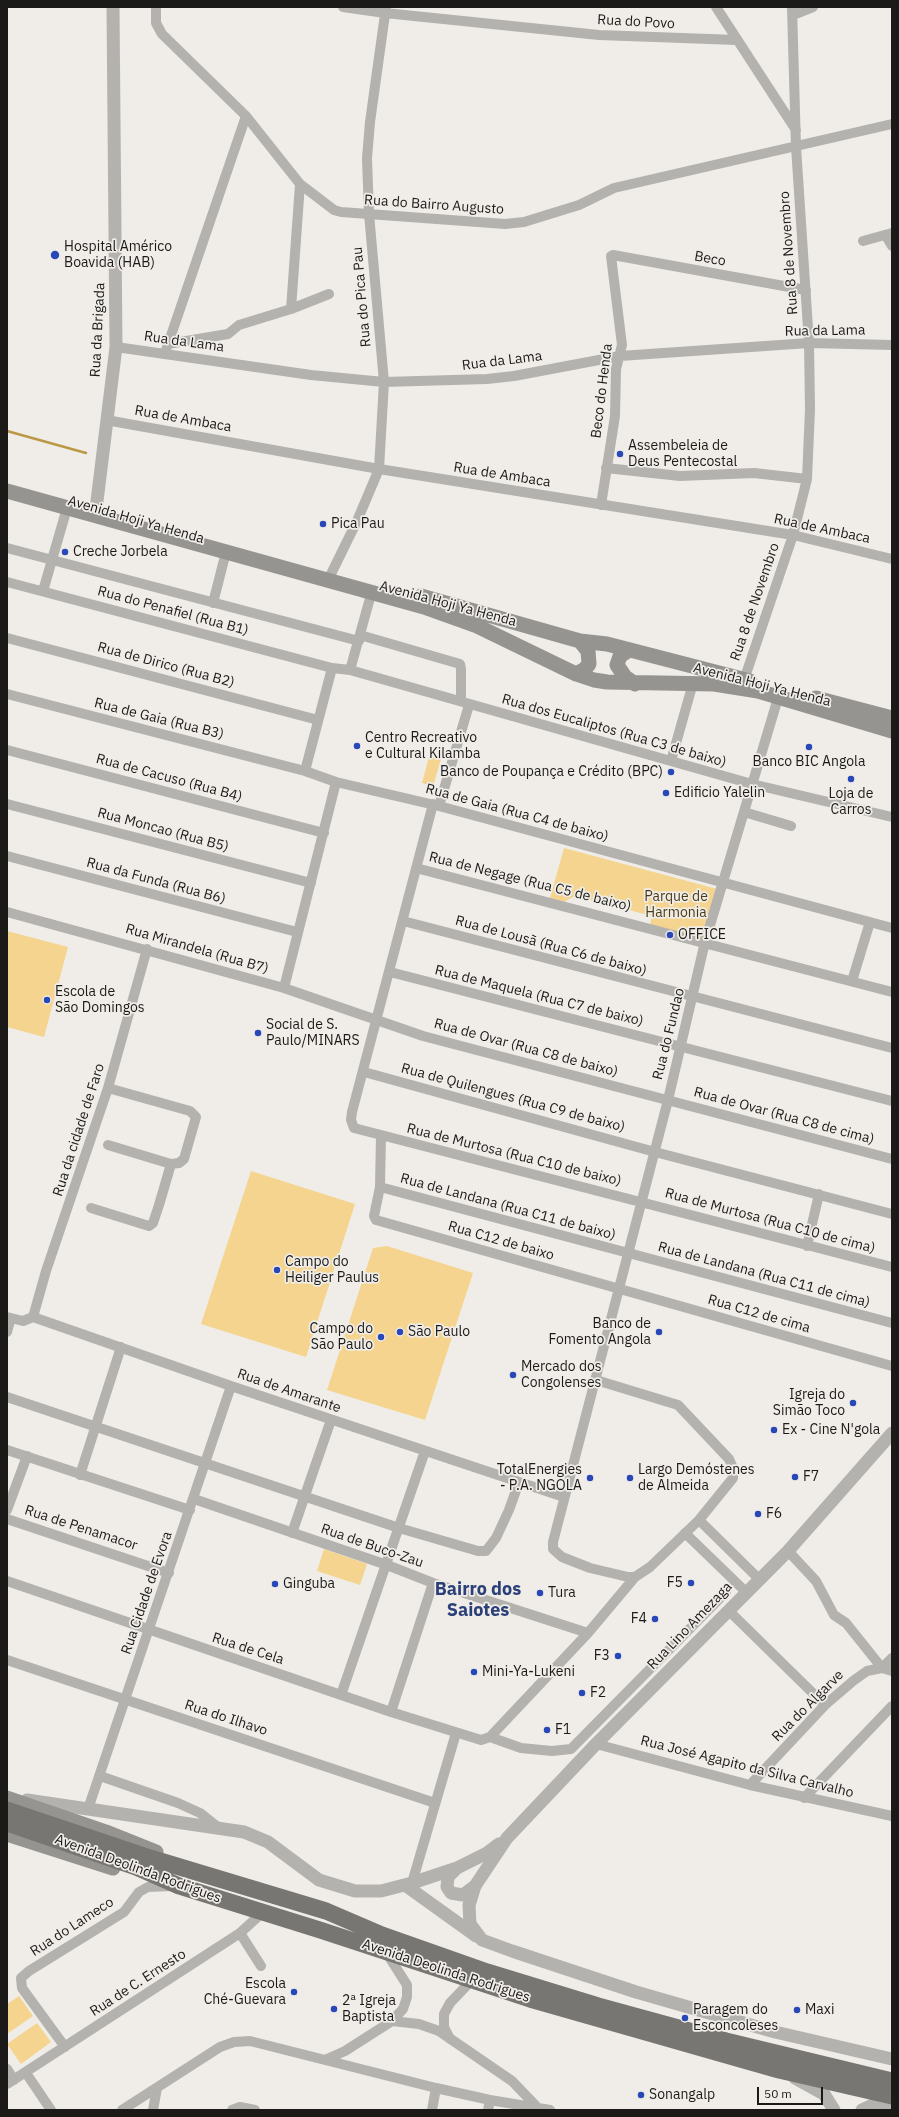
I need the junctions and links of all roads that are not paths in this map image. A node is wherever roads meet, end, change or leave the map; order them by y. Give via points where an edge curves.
1 (113, 7) edge
2 (156, 7) edge
3 (343, 7) edge
4 (716, 7) edge
5 (813, 7) edge
6 (386, 10) edge
7 (792, 11) edge
8 (737, 40) junction
9 (246, 116) junction
10 (892, 124) edge
11 (796, 130) junction
12 (796, 147) junction
13 (300, 184) junction
14 (369, 214) junction
15 (889, 235) edge
16 (863, 241) dead end
17 (892, 246) edge
18 (611, 256) joint
19 (806, 290) junction
20 (329, 294) dead end
21 (291, 309) junction
22 (808, 343) junction
23 (892, 345) edge
24 (116, 347) junction
25 (167, 348) junction
26 (620, 356) junction
27 (384, 382) junction
28 (106, 420) junction
29 (606, 468) junction
30 (379, 469) junction
31 (807, 479) junction
32 (7, 482) edge
33 (7, 491) edge
34 (601, 505) junction
35 (67, 508) junction
36 (96, 509) junction
37 (793, 535) junction
38 (7, 548) edge
39 (226, 552) junction
40 (892, 559) edge
41 (52, 560) junction
42 (331, 574) junction
43 (7, 582) edge
44 (43, 591) junction
45 (372, 591) junction
46 (212, 603) junction
47 (7, 638) edge
48 (360, 638) junction
49 (580, 640) junction
50 (629, 650) junction
51 (332, 668) junction
52 (350, 670) junction
53 (576, 674) junction
54 (744, 680) junction
55 (693, 683) junction
56 (635, 684) junction
57 (7, 694) edge
58 (778, 698) junction
59 (465, 703) junction
60 (892, 718) edge
61 (318, 720) junction
62 (892, 731) edge
63 (7, 750) edge
64 (671, 761) junction
65 (305, 771) junction
66 (336, 782) junction
67 (752, 784) junction
68 (7, 804) edge
69 (436, 805) junction
70 (744, 812) junction
71 (892, 817) edge
72 (791, 826) dead end
73 (324, 833) junction
74 (7, 856) edge
75 (416, 868) junction
76 (723, 882) junction
77 (311, 883) junction
78 (7, 912) edge
79 (403, 921) junction
80 (870, 922) junction
81 (892, 928) edge
82 (297, 932) junction
83 (706, 942) junction
84 (147, 949) junction
85 (390, 972) junction
86 (852, 981) junction
87 (284, 988) junction
88 (892, 992) edge
89 (693, 997) junction
90 (378, 1020) junction
91 (681, 1047) junction
92 (892, 1048) edge
93 (364, 1072) junction
94 (108, 1088) junction
95 (668, 1100) junction
96 (892, 1101) edge
97 (381, 1135) junction
98 (108, 1145) dead end
99 (654, 1152) junction
100 (892, 1159) edge
101 (171, 1164) junction
102 (380, 1187) junction
103 (819, 1194) junction
104 (641, 1202) junction
105 (91, 1208) dead end
106 (892, 1214) edge
107 (807, 1246) junction
108 (629, 1254) junction
109 (892, 1267) edge
110 (619, 1290) junction
111 (9, 1317) edge
112 (33, 1318) junction
113 (892, 1323) edge
114 (7, 1332) edge
115 (121, 1347) junction
116 (892, 1366) edge
117 (596, 1380) junction
118 (231, 1386) junction
119 (7, 1397) edge
120 (331, 1420) junction
121 (95, 1425) junction
122 (892, 1433) edge
123 (7, 1450) edge
124 (425, 1452) junction
125 (27, 1456) junction
126 (205, 1462) junction
127 (80, 1475) junction
128 (519, 1482) junction
129 (564, 1496) junction
130 (304, 1497) junction
131 (194, 1499) junction
132 (7, 1510) edge
133 (190, 1510) junction
134 (7, 1518) edge
135 (699, 1520) junction
136 (399, 1528) junction
137 (292, 1533) junction
138 (685, 1533) junction
139 (788, 1551) junction
140 (387, 1565) junction
141 (169, 1572) junction
142 (635, 1577) junction
143 (759, 1579) junction
144 (7, 1581) edge
145 (433, 1583) junction
146 (726, 1592) dead end
147 (746, 1592) junction
148 (728, 1610) junction
149 (149, 1631) junction
150 (588, 1634) junction
151 (892, 1658) edge
152 (7, 1660) edge
153 (887, 1669) edge
154 (341, 1695) junction
155 (126, 1700) junction
156 (825, 1705) junction
157 (892, 1706) edge
158 (391, 1712) junction
159 (456, 1733) junction
160 (485, 1739) junction
161 (596, 1744) junction
162 (100, 1776) junction
163 (750, 1785) junction
164 (7, 1798) edge
165 (804, 1798) junction
166 (435, 1803) junction
167 (88, 1809) junction
168 (7, 1810) edge
169 (892, 1816) edge
170 (7, 1823) edge
171 (219, 1828) junction
172 (7, 1834) edge
173 (507, 1838) junction
174 (457, 1868) junction
175 (186, 1870) junction
176 (408, 1884) junction
177 (179, 1886) junction
178 (475, 1886) junction
179 (263, 1912) junction
180 (240, 1933) junction
181 (482, 1940) junction
182 (386, 1952) junction
183 (261, 1966) dead end
184 (471, 1981) junction
185 (392, 2021) junction
186 (450, 2039) junction
187 (65, 2047) junction
188 (327, 2059) junction
189 (892, 2059) edge
190 (7, 2069) edge
191 (779, 2070) junction
192 (26, 2073) junction
193 (892, 2081) edge
194 (10, 2082) edge
195 (157, 2088) junction
196 (436, 2088) junction
197 (892, 2096) edge
198 (489, 2105) edge
199 (892, 2105) edge
200 (537, 2107) junction
201 (51, 2110) edge
202 (122, 2110) edge
203 (153, 2110) edge
204 (232, 2110) edge
205 (255, 2110) edge
206 (432, 2110) edge
207 (550, 2110) edge
208 (834, 2110) edge
209 (862, 2110) edge

1 - 24 street, Rua da Brigada
2 - 9 street, Rua do Bairro Augusto via 158,29
3 - 6 street, Rua do Povo
4 - 8 street
5 - 7 street
6 - 8 street, Rua do Povo via 628,37
6 - 14 street, Rua do Pica Pau via 368,139
7 - 11 street, Rua 8 de Novembro
8 - 11 street
9 - 13 street, Rua do Bairro Augusto
9 - 25 street
10 - 12 street, Rua do Bairro Augusto
11 - 12 street, Rua 8 de Novembro
12 - 14 street, Rua do Bairro Augusto via 614,188 579,205 524,222 505,224
12 - 19 street, Rua 8 de Novembro
13 - 14 street, Rua do Bairro Augusto via 334,210
13 - 21 street
14 - 27 street, Rua do Pica Pau
15 - 16 street
15 - 17 street
18 - 19 street, Beco
18 - 26 street, Beco do Henda via 622,340
19 - 22 street, Rua 8 de Novembro
20 - 21 street
21 - 25 street via 238,325 228,334
22 - 23 street, Rua da Lama
22 - 26 street, Rua da Lama
22 - 31 street, Rua 8 de Novembro via 810,409
24 - 25 street, Rua da Lama
24 - 28 street, Rua da Brigada
25 - 27 street, Rua da Lama via 311,375
26 - 27 street, Rua da Lama via 487,379
26 - 29 street, Beco do Henda via 616,369 615,416
27 - 30 street, Rua do Pica Pau
28 - 30 street, Rua de Ambaca
28 - 36 street, Rua da Brigada
29 - 31 street via 675,476 754,473
29 - 34 street, Beco do Henda
30 - 34 street, Rua de Ambaca
30 - 42 street, Rua do Pica Pau
31 - 37 street, Rua 8 de Novembro
32 - 36 main road, Avenida Hoji Ya Henda
33 - 35 main road, Avenida Hoji Ya Henda
34 - 37 street, Rua de Ambaca
35 - 39 main road, Avenida Hoji Ya Henda
35 - 41 street
36 - 42 main road, Avenida Hoji Ya Henda
37 - 40 street, Rua de Ambaca
37 - 54 street, Rua 8 de Novembro
38 - 41 street
39 - 45 main road, Avenida Hoji Ya Henda
39 - 46 street
41 - 44 street
41 - 46 street
42 - 49 main road, Avenida Hoji Ya Henda via 403,591
43 - 44 street, Rua do Penafiel (Rua B1)
44 - 51 street, Rua do Penafiel (Rua B1)
45 - 48 street
45 - 53 main road, Avenida Hoji Ya Henda via 477,626
46 - 48 street
47 - 61 street, Rua de Dirico (Rua B2)
48 - 52 street
48 - 59 street via 460,664
49 - 50 main road, Avenida Hoji Ya Henda
49 - 53 main road via 588,651 588,664 586,669
50 - 54 main road, Avenida Hoji Ya Henda
50 - 56 main road via 620,656 617,665 625,678
51 - 52 street, Rua do Penafiel (Rua B1)
51 - 61 street
52 - 59 street, Rua dos Eucaliptos (Rua C3 de baixo)
53 - 56 main road, Avenida Hoji Ya Henda via 607,682
54 - 60 main road, Avenida Hoji Ya Henda
55 - 56 main road, Avenida Hoji Ya Henda
55 - 58 main road, Avenida Hoji Ya Henda via 750,690
55 - 64 street
57 - 65 street, Rua de Gaia (Rua B3)
58 - 62 main road, Avenida Hoji Ya Henda
58 - 67 street, Rua do Fundao
59 - 64 street, Rua dos Eucaliptos (Rua C3 de baixo)
59 - 69 street
61 - 65 street
63 - 73 street, Rua de Cacuso (Rua B4)
64 - 67 street, Rua dos Eucaliptos (Rua C3 de baixo)
65 - 66 street, Rua de Gaia (Rua C4 de baixo)
66 - 69 street, Rua de Gaia (Rua C4 de baixo)
66 - 73 street
67 - 70 street, Rua do Fundao
67 - 71 street, Rua dos Eucaliptos (Rua C3 de baixo)
68 - 77 street, Rua Moncao (Rua B5)
69 - 75 street
69 - 76 street, Rua de Gaia (Rua C4 de baixo)
70 - 72 street
70 - 76 street, Rua do Fundao
73 - 77 street
74 - 82 street, Rua da Funda (Rua B6)
75 - 79 street
75 - 83 street, Rua de Negage (Rua C5 de baixo)
76 - 80 street, Rua de Gaia (Rua C4 de baixo)
76 - 83 street, Rua do Fundao
77 - 82 street
78 - 84 street, Rua Mirandela (Rua B7)
79 - 85 street
79 - 89 street, Rua de Lousã (Rua C6 de baixo)
80 - 81 street, Rua de Gaia (Rua C4 de baixo)
80 - 86 street
82 - 87 street
83 - 86 street, Rua de Negage (Rua C5 de baixo)
83 - 89 street, Rua do Fundao
84 - 87 street, Rua Mirandela (Rua B7)
84 - 94 street, Rua da cidade de Faro
85 - 90 street
85 - 91 street, Rua de Maquela (Rua C7 de baixo)
86 - 88 street, Rua de Negage (Rua C5 de baixo)
87 - 90 street, Rua Mirandela (Rua B7)
89 - 91 street, Rua do Fundao
89 - 92 street, Rua de Lousã (Rua C6 de baixo)
90 - 93 street
90 - 95 street, Rua de Ovar (Rua C8 de baixo) via 423,1036
91 - 95 street, Rua do Fundao
91 - 96 street, Rua de Maquela (Rua C7 de baixo)
93 - 97 street, Rua de Murtosa (Rua C10 de baixo) via 352,1112 351,1125
93 - 99 street, Rua de Quilengues (Rua C9 de baixo)
94 - 101 street via 194,1113 196,1117 184,1159
94 - 112 street, Rua da cidade de Faro
95 - 99 street, Rua do Fundao
95 - 100 street, Rua de Ovar (Rua C8 de cima)
97 - 102 street
97 - 104 street, Rua de Murtosa (Rua C10 de baixo)
98 - 101 street
99 - 103 street, Rua de Quilengues (Rua C9 de baixo)
99 - 104 street, Rua do Fundao
101 - 105 street via 159,1206 149,1226
102 - 108 street, Rua de Landana (Rua C11 de baixo)
102 - 110 street, Rua C12 de baixo via 374,1219
103 - 106 street, Rua de Quilengues (Rua C9 de baixo)
103 - 107 street
104 - 107 street, Rua de Murtosa (Rua C10 de cima)
104 - 108 street, Rua do Fundao
107 - 109 street, Rua de Murtosa (Rua C10 de cima)
108 - 110 street, Rua do Fundao
108 - 113 street, Rua de Landana (Rua C11 de cima)
110 - 116 street, Rua C12 de cima
110 - 117 street, Rua do Fundao
111 - 112 street, Rua de Amarante via 23,1321
111 - 114 street
112 - 115 street, Rua de Amarante
115 - 118 street, Rua de Amarante
115 - 121 street
117 - 129 street
117 - 135 street via 678,1405 729,1459 733,1468 733,1478
118 - 120 street, Rua de Amarante
118 - 126 street, Rua Cidade de Evora
119 - 121 street
120 - 124 street, Rua de Amarante
120 - 130 street
121 - 126 street
121 - 127 street
122 - 139 street, Rua Lino Amezaga
123 - 125 street
124 - 128 street, Rua de Amarante
124 - 136 street
125 - 127 street
125 - 132 street
126 - 130 street
126 - 131 street, Rua Cidade de Evora
127 - 133 street
128 - 129 street, Rua de Amarante
128 - 136 street via 496,1538 486,1551 478,1551
129 - 142 street via 553,1542 556,1554 590,1568
130 - 136 street
130 - 137 street
131 - 133 street, Rua Cidade de Evora
131 - 137 street, Rua de Buco-Zau
133 - 141 street, Rua Cidade de Evora
134 - 141 street, Rua de Penamacor
135 - 138 street
135 - 143 street
136 - 140 street
137 - 140 street, Rua de Buco-Zau
138 - 142 street via 650,1567
138 - 147 street
139 - 143 street, Rua Lino Amezaga
139 - 153 street via 816,1581 834,1615 846,1623
140 - 145 street, Rua de Buco-Zau
140 - 154 street
141 - 149 street, Rua Cidade de Evora
142 - 150 street
143 - 147 street, Rua Lino Amezaga
144 - 149 street, Rua de Cela
145 - 150 street, Rua de Buco-Zau
145 - 158 street
146 - 160 street, Rua de Cela via 571,1749 552,1751 521,1748
147 - 148 street, Rua Lino Amezaga
148 - 156 street
148 - 161 street, Rua Lino Amezaga
149 - 154 street, Rua de Cela
149 - 155 street, Rua Cidade de Evora
150 - 160 street
151 - 153 street, Rua do Algarve
152 - 155 street, Rua do Ilhavo
153 - 156 street, Rua do Algarve via 862,1674
154 - 158 street, Rua de Cela
155 - 162 street, Rua Cidade de Evora
155 - 166 street, Rua do Ilhavo
156 - 163 street, Rua do Algarve
157 - 165 street
158 - 159 street, Rua de Cela
159 - 160 street, Rua de Cela
159 - 166 street
161 - 163 street, Rua José Agapito da Silva Carvalho
161 - 173 street, Rua Lino Amezaga
162 - 167 street, Rua Cidade de Evora
162 - 171 street via 178,1803 200,1813
163 - 165 street, Rua José Agapito da Silva Carvalho
164 - 167 street
164 - 175 main road via 159,1853
165 - 169 street, Rua José Agapito da Silva Carvalho
166 - 176 street
167 - 171 street
168 - 175 highway, Avenida Deolinda Rodrigues
170 - 177 highway, Avenida Deolinda Rodrigues via 136,1867
171 - 176 street via 256,1836 268,1842 308,1874 331,1885 368,1892
172 - 177 main road via 144,1878
173 - 174 street via 486,1853
173 - 178 street
174 - 176 street
174 - 178 street via 448,1877 447,1887 451,1893 463,1895
175 - 193 highway, Avenida Deolinda Rodrigues via 326,1911 434,1954 598,2006 726,2041
176 - 181 street
177 - 179 highway, Avenida Deolinda Rodrigues
177 - 187 street, Rua do Lameco via 148,1887 138,1892 124,1912 21,1978 22,1988
178 - 181 street via 469,1905 469,1918 473,1930
179 - 180 street, Rua de C. Ernesto
179 - 182 highway, Avenida Deolinda Rodrigues
180 - 183 street
180 - 187 street, Rua de C. Ernesto
181 - 189 street via 685,2006 775,2032
182 - 184 highway, Avenida Deolinda Rodrigues
182 - 185 street via 407,1985 403,2009
184 - 186 street via 450,2003 444,2014 444,2027
184 - 191 highway, Avenida Deolinda Rodrigues
185 - 186 street via 428,2026
185 - 188 street
186 - 200 street via 512,2081
187 - 192 street, Rua de C. Ernesto
188 - 195 street via 250,2041 234,2042 220,2047
188 - 196 street
190 - 194 street
191 - 197 highway, Avenida Deolinda Rodrigues
191 - 208 street via 819,2091 828,2098
192 - 194 street, Rua de C. Ernesto
192 - 201 street
195 - 202 street
195 - 203 street
196 - 198 street
196 - 206 street
198 - 200 street
199 - 209 street via 873,2105
200 - 207 street
204 - 205 street via 240,2107

